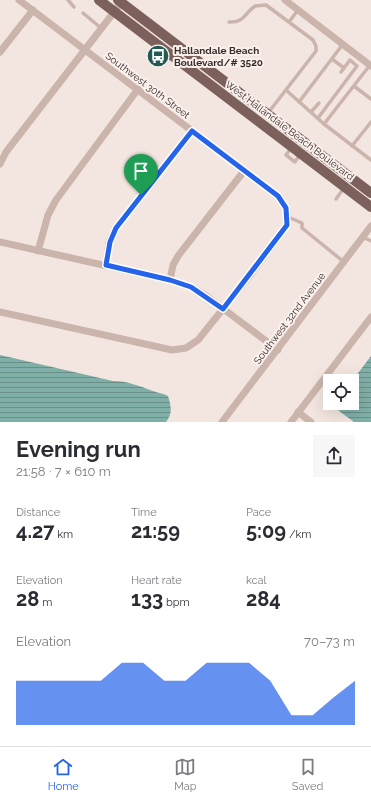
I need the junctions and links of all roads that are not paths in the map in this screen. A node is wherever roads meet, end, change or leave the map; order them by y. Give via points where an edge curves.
1 (19, 0) edge
2 (68, 0) edge
3 (99, 0) edge
4 (285, 0) edge
5 (120, 1) edge
6 (74, 7) dead end
7 (33, 10) junction
8 (298, 10) junction
9 (114, 11) junction
10 (83, 13) dead end
11 (229, 22) dead end
12 (289, 22) junction
13 (101, 28) junction
14 (342, 44) junction
15 (84, 50) junction
16 (0, 52) edge
17 (332, 58) junction
18 (370, 65) edge
19 (344, 68) junction
20 (342, 72) dead end
21 (208, 83) junction
22 (354, 86) junction
23 (138, 89) junction
24 (286, 90) junction
25 (371, 99) edge
26 (299, 102) junction
27 (319, 103) dead end
28 (311, 112) junction
29 (267, 114) junction
30 (318, 118) junction
31 (371, 122) edge
32 (261, 124) junction
33 (324, 124) junction
34 (192, 131) junction
35 (352, 146) junction
36 (317, 152) junction
37 (371, 160) edge
38 (0, 164) edge
39 (244, 171) junction
40 (345, 187) junction
41 (371, 193) edge
42 (336, 199) dead end
43 (371, 207) edge
44 (288, 217) junction
45 (371, 227) edge
46 (363, 237) junction
47 (371, 241) edge
48 (0, 242) edge
49 (38, 251) junction
50 (344, 262) junction
51 (106, 265) junction
52 (170, 280) junction
53 (223, 309) junction
54 (0, 312) edge
55 (371, 316) edge
56 (278, 350) junction
57 (298, 412) junction
58 (222, 422) edge
59 (291, 422) edge
60 (311, 422) edge

1 - 7 street, Southwest 30th Street
2 - 6 lane
3 - 9 main road, West Hallandale Beach Boulevard
4 - 8 street
5 - 9 street
5 - 29 main road, West Hallandale Beach Boulevard
7 - 15 street, Southwest 30th Street
7 - 16 street
8 - 12 lane
8 - 14 street
9 - 13 street
9 - 21 main road, West Hallandale Beach Boulevard
10 - 13 lane
11 - 12 lane via 238,23 248,11 260,4 266,5
12 - 24 lane via 313,40 316,51
13 - 15 street
14 - 17 lane
14 - 18 street
15 - 23 street, Southwest 30th Street
15 - 38 street via 6,152
17 - 19 lane
17 - 26 lane
18 - 22 lane
19 - 20 lane
19 - 30 lane via 350,60 357,66
21 - 29 main road via 220,86 251,110
21 - 32 main road, West Hallandale Beach Boulevard
22 - 25 lane
22 - 33 lane
23 - 34 street, Southwest 30th Street
23 - 49 street via 56,200 48,215
24 - 26 lane
24 - 29 lane
26 - 28 lane
27 - 28 lane
28 - 30 lane
29 - 36 main road, West Hallandale Beach Boulevard
30 - 33 lane
31 - 35 lane
32 - 36 main road via 273,125 304,149
32 - 40 main road, West Hallandale Beach Boulevard
33 - 35 lane
34 - 39 street, Southwest 30th Street
34 - 51 street via 116,228 110,242
35 - 37 lane
36 - 41 main road, West Hallandale Beach Boulevard
39 - 44 street, Southwest 30th Street via 278,196 286,208
39 - 52 street via 178,256
40 - 42 lane
40 - 43 main road, West Hallandale Beach Boulevard
44 - 50 lane via 302,223 302,228
44 - 53 street via 287,225
45 - 46 street, Southwest 32nd Avenue
46 - 47 lane
46 - 50 street, Southwest 32nd Avenue
48 - 49 street
49 - 51 street
50 - 56 street, Southwest 32nd Avenue
51 - 52 street
52 - 53 street via 191,287
53 - 54 street via 198,340 186,348 172,350
53 - 56 street
55 - 57 street
56 - 58 street, Southwest 32nd Avenue
57 - 59 street
57 - 60 street

